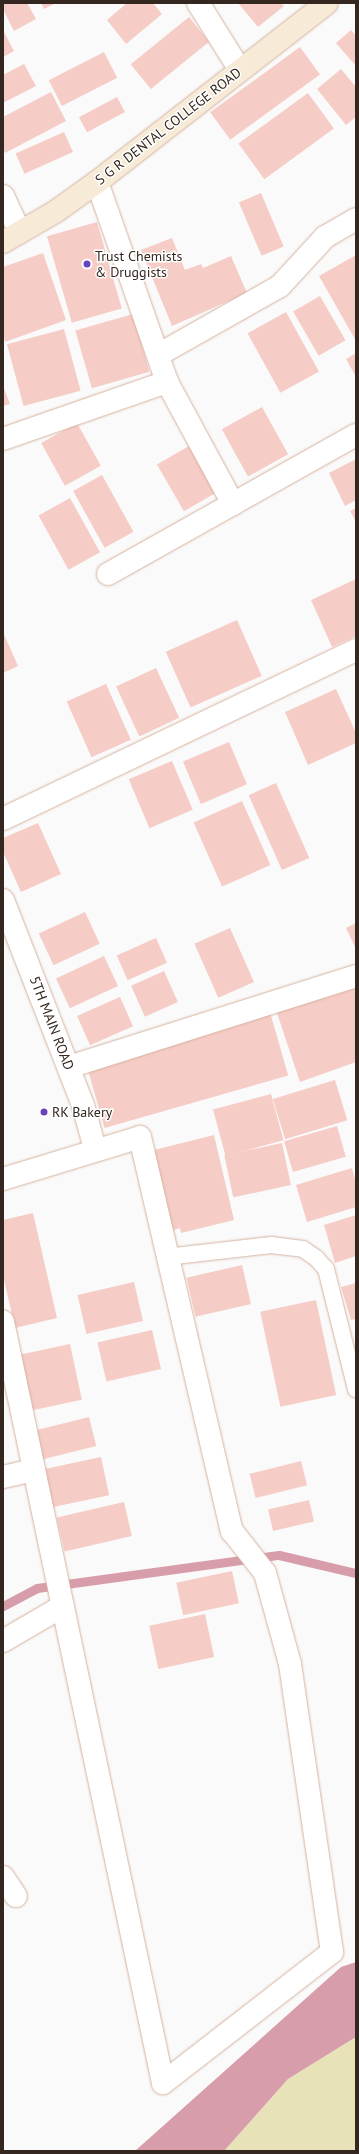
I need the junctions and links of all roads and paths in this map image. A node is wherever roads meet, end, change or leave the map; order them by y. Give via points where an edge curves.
1 (198, 3) edge
2 (327, 3) edge
3 (240, 70) junction
4 (97, 182) junction
5 (3, 196) edge
6 (356, 219) edge
7 (12, 237) edge
8 (158, 355) junction
9 (167, 382) junction
10 (356, 435) edge
11 (3, 439) edge
12 (233, 504) junction
13 (108, 574) dead end
14 (356, 650) edge
15 (3, 819) edge
16 (3, 900) edge
17 (356, 976) edge
18 (68, 1067) junction
19 (95, 1149) junction
20 (3, 1179) edge
21 (166, 1257) junction
22 (3, 1322) edge
23 (356, 1389) edge
24 (34, 1470) junction
25 (3, 1477) edge
26 (62, 1603) junction
27 (3, 1641) edge
28 (3, 1876) edge
29 (16, 1896) dead end

1 - 3 street
2 - 3 street, S G R DENTAL COLLEGE ROAD
3 - 4 street, S G R DENTAL COLLEGE ROAD
4 - 7 street, S G R DENTAL COLLEGE ROAD via 55,212
4 - 8 street
5 - 7 street
6 - 8 street via 325,237 280,286
8 - 9 street
9 - 11 street
9 - 12 street
10 - 12 street
12 - 13 street
14 - 15 street
16 - 18 street, 5TH MAIN ROAD
17 - 18 street
18 - 19 street, 5TH MAIN ROAD via 83,1105
19 - 20 street
19 - 21 street via 140,1137
21 - 23 lane via 271,1245 303,1249 316,1258 326,1269
21 - 26 street via 232,1531 265,1573 290,1664 332,1952 163,2083
22 - 24 street
24 - 25 street
24 - 26 street
26 - 27 street
28 - 29 street

